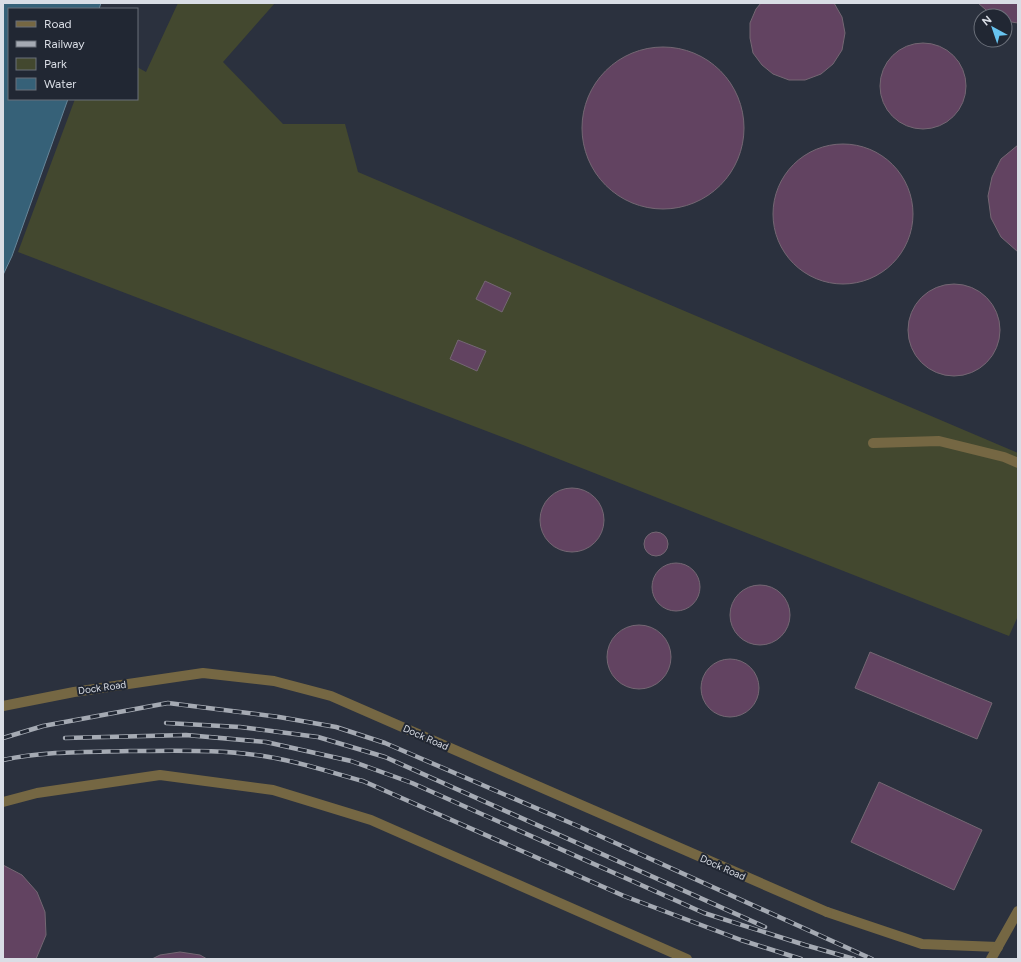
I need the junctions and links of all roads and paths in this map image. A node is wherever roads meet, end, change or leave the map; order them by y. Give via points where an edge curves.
1 (873, 443) dead end
2 (1018, 463) edge
3 (3, 706) edge
4 (3, 802) edge
5 (1018, 911) edge
6 (998, 947) junction
7 (687, 959) edge
8 (991, 959) edge

1 - 2 street via 939,441 1004,457
3 - 6 street, Dock Road via 74,692 203,673 274,681 331,696 827,912 922,944
4 - 7 street via 37,793 160,775 273,790 371,820
5 - 6 street
6 - 8 street

